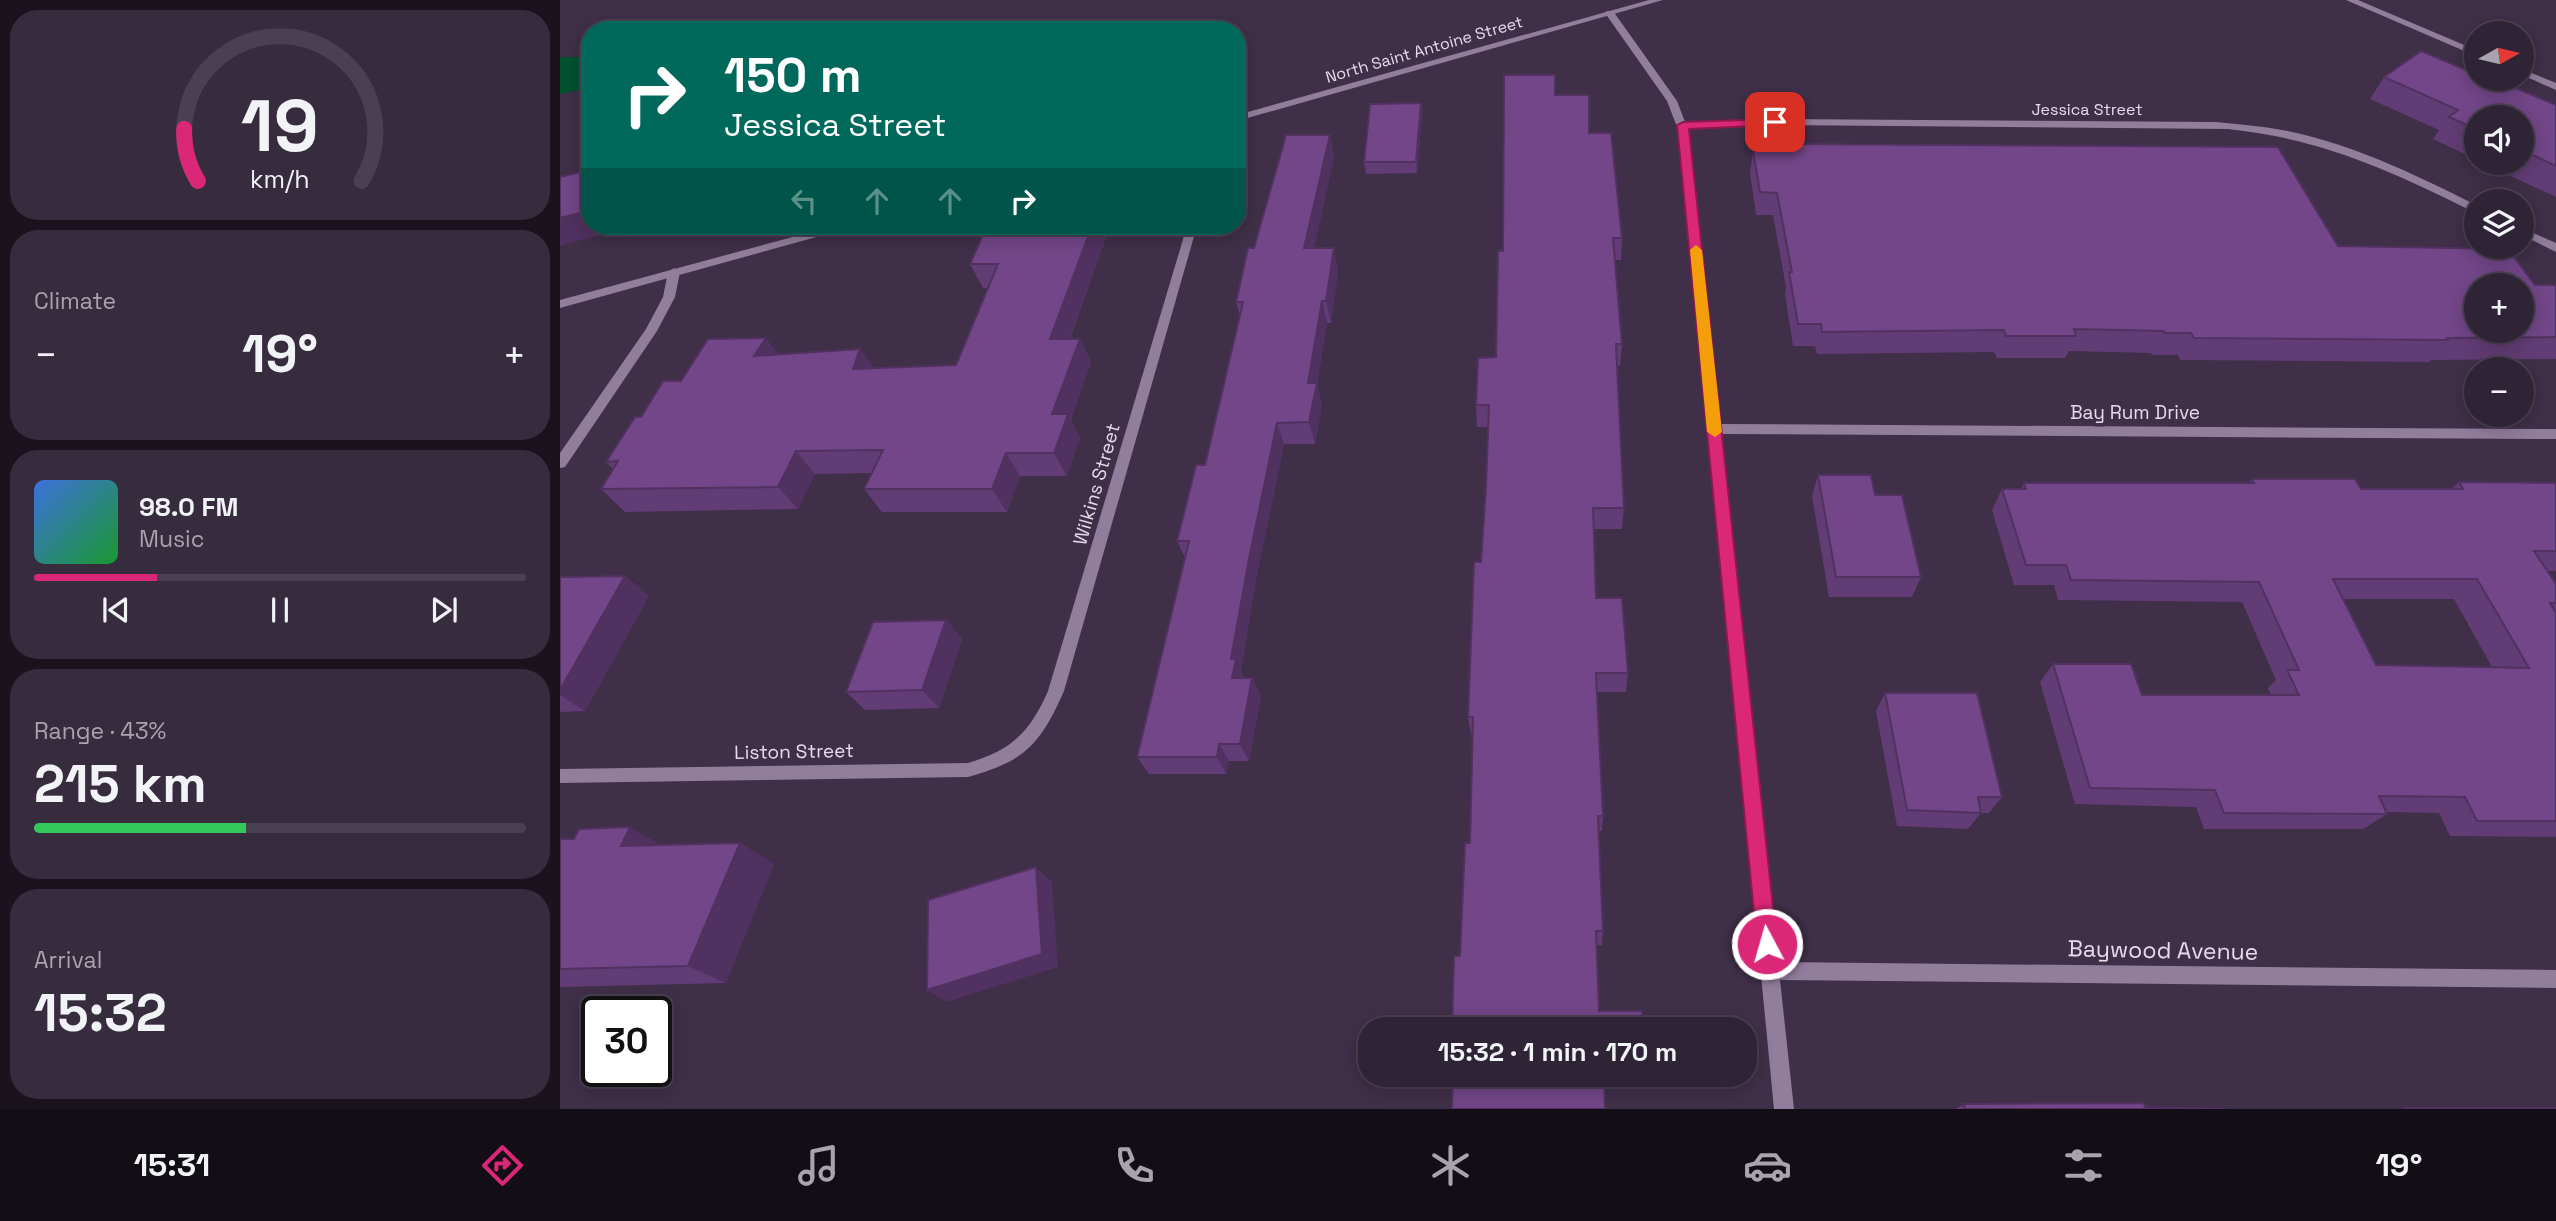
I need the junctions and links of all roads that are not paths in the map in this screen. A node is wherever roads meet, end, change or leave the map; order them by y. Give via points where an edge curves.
1 (1660, 0) edge
2 (2350, 0) edge
3 (1610, 13) junction
4 (2464, 48) edge
5 (2534, 77) edge
6 (2556, 87) edge
7 (1246, 115) edge
8 (1683, 125) junction
9 (2464, 204) edge
10 (812, 235) edge
11 (1189, 235) edge
12 (2534, 237) edge
13 (2556, 248) edge
14 (674, 272) junction
15 (560, 304) edge
16 (1714, 429) junction
17 (2556, 434) edge
18 (560, 463) edge
19 (1023, 746) joint
20 (560, 776) edge
21 (1770, 971) junction
22 (2556, 979) edge
23 (1784, 1109) edge

1 - 3 street, North Saint Antoine Street
2 - 4 street
3 - 7 street, North Saint Antoine Street
3 - 8 street via 1672,101
5 - 6 street
8 - 9 street, Jessica Street via 2216,125 2259,129 2356,154
8 - 16 street
10 - 14 street
11 - 19 street, Wilkins Street via 1056,691 1043,722
12 - 13 street
14 - 15 street
14 - 18 street via 669,297 651,331
16 - 17 street, Bay Rum Drive
16 - 21 street
19 - 20 street, Liston Street via 968,770
21 - 22 street, Baywood Avenue
21 - 23 street

